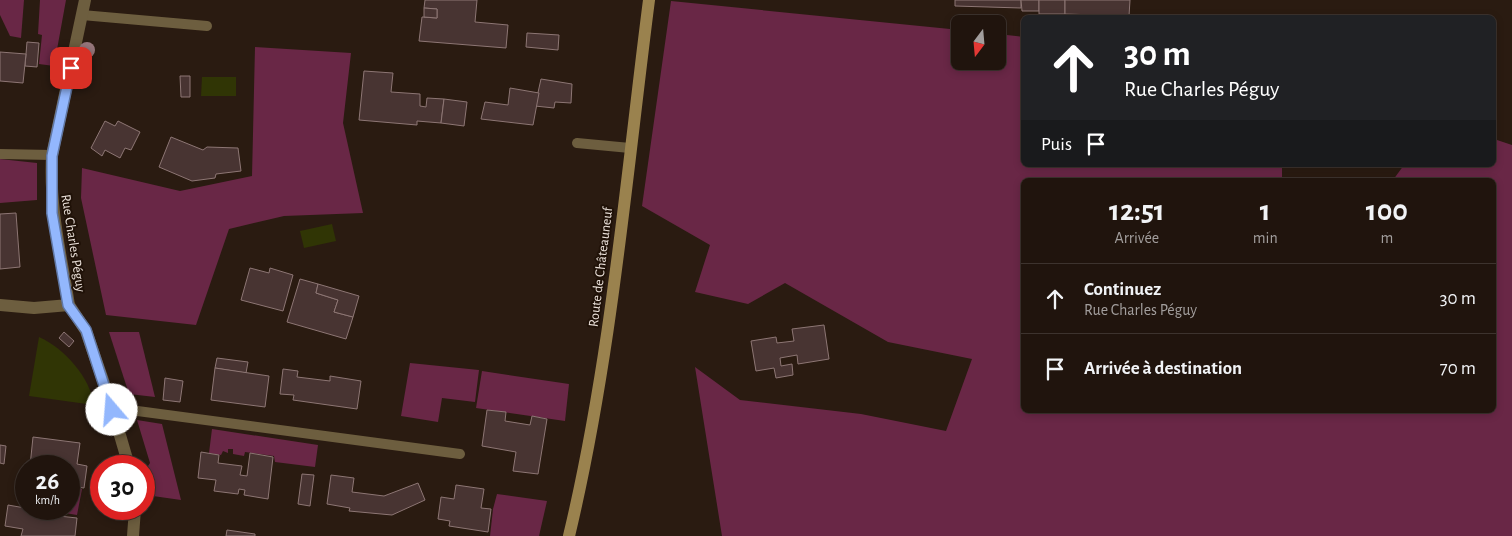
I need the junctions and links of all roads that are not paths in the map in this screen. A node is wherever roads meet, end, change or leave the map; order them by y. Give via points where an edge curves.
1 (85, 0) edge
2 (649, 0) edge
3 (82, 15) junction
4 (207, 26) dead end
5 (576, 143) dead end
6 (630, 148) junction
7 (0, 154) edge
8 (52, 156) junction
9 (0, 305) edge
10 (68, 305) junction
11 (112, 410) junction
12 (460, 454) dead end
13 (125, 455) edge
14 (134, 520) edge
15 (133, 536) edge
16 (568, 536) edge

1 - 3 street, Rue Charles Péguy
2 - 6 main road, Route de Châteauneuf
3 - 4 lane
3 - 8 street, Rue Charles Péguy
5 - 6 lane
6 - 16 main road, Route de Châteauneuf via 588,453
7 - 8 lane
8 - 10 street, Rue Charles Péguy via 52,213
9 - 10 street, Rue Charles Péguy via 34,308
10 - 11 street via 86,330
11 - 12 lane
11 - 13 street
14 - 15 street

